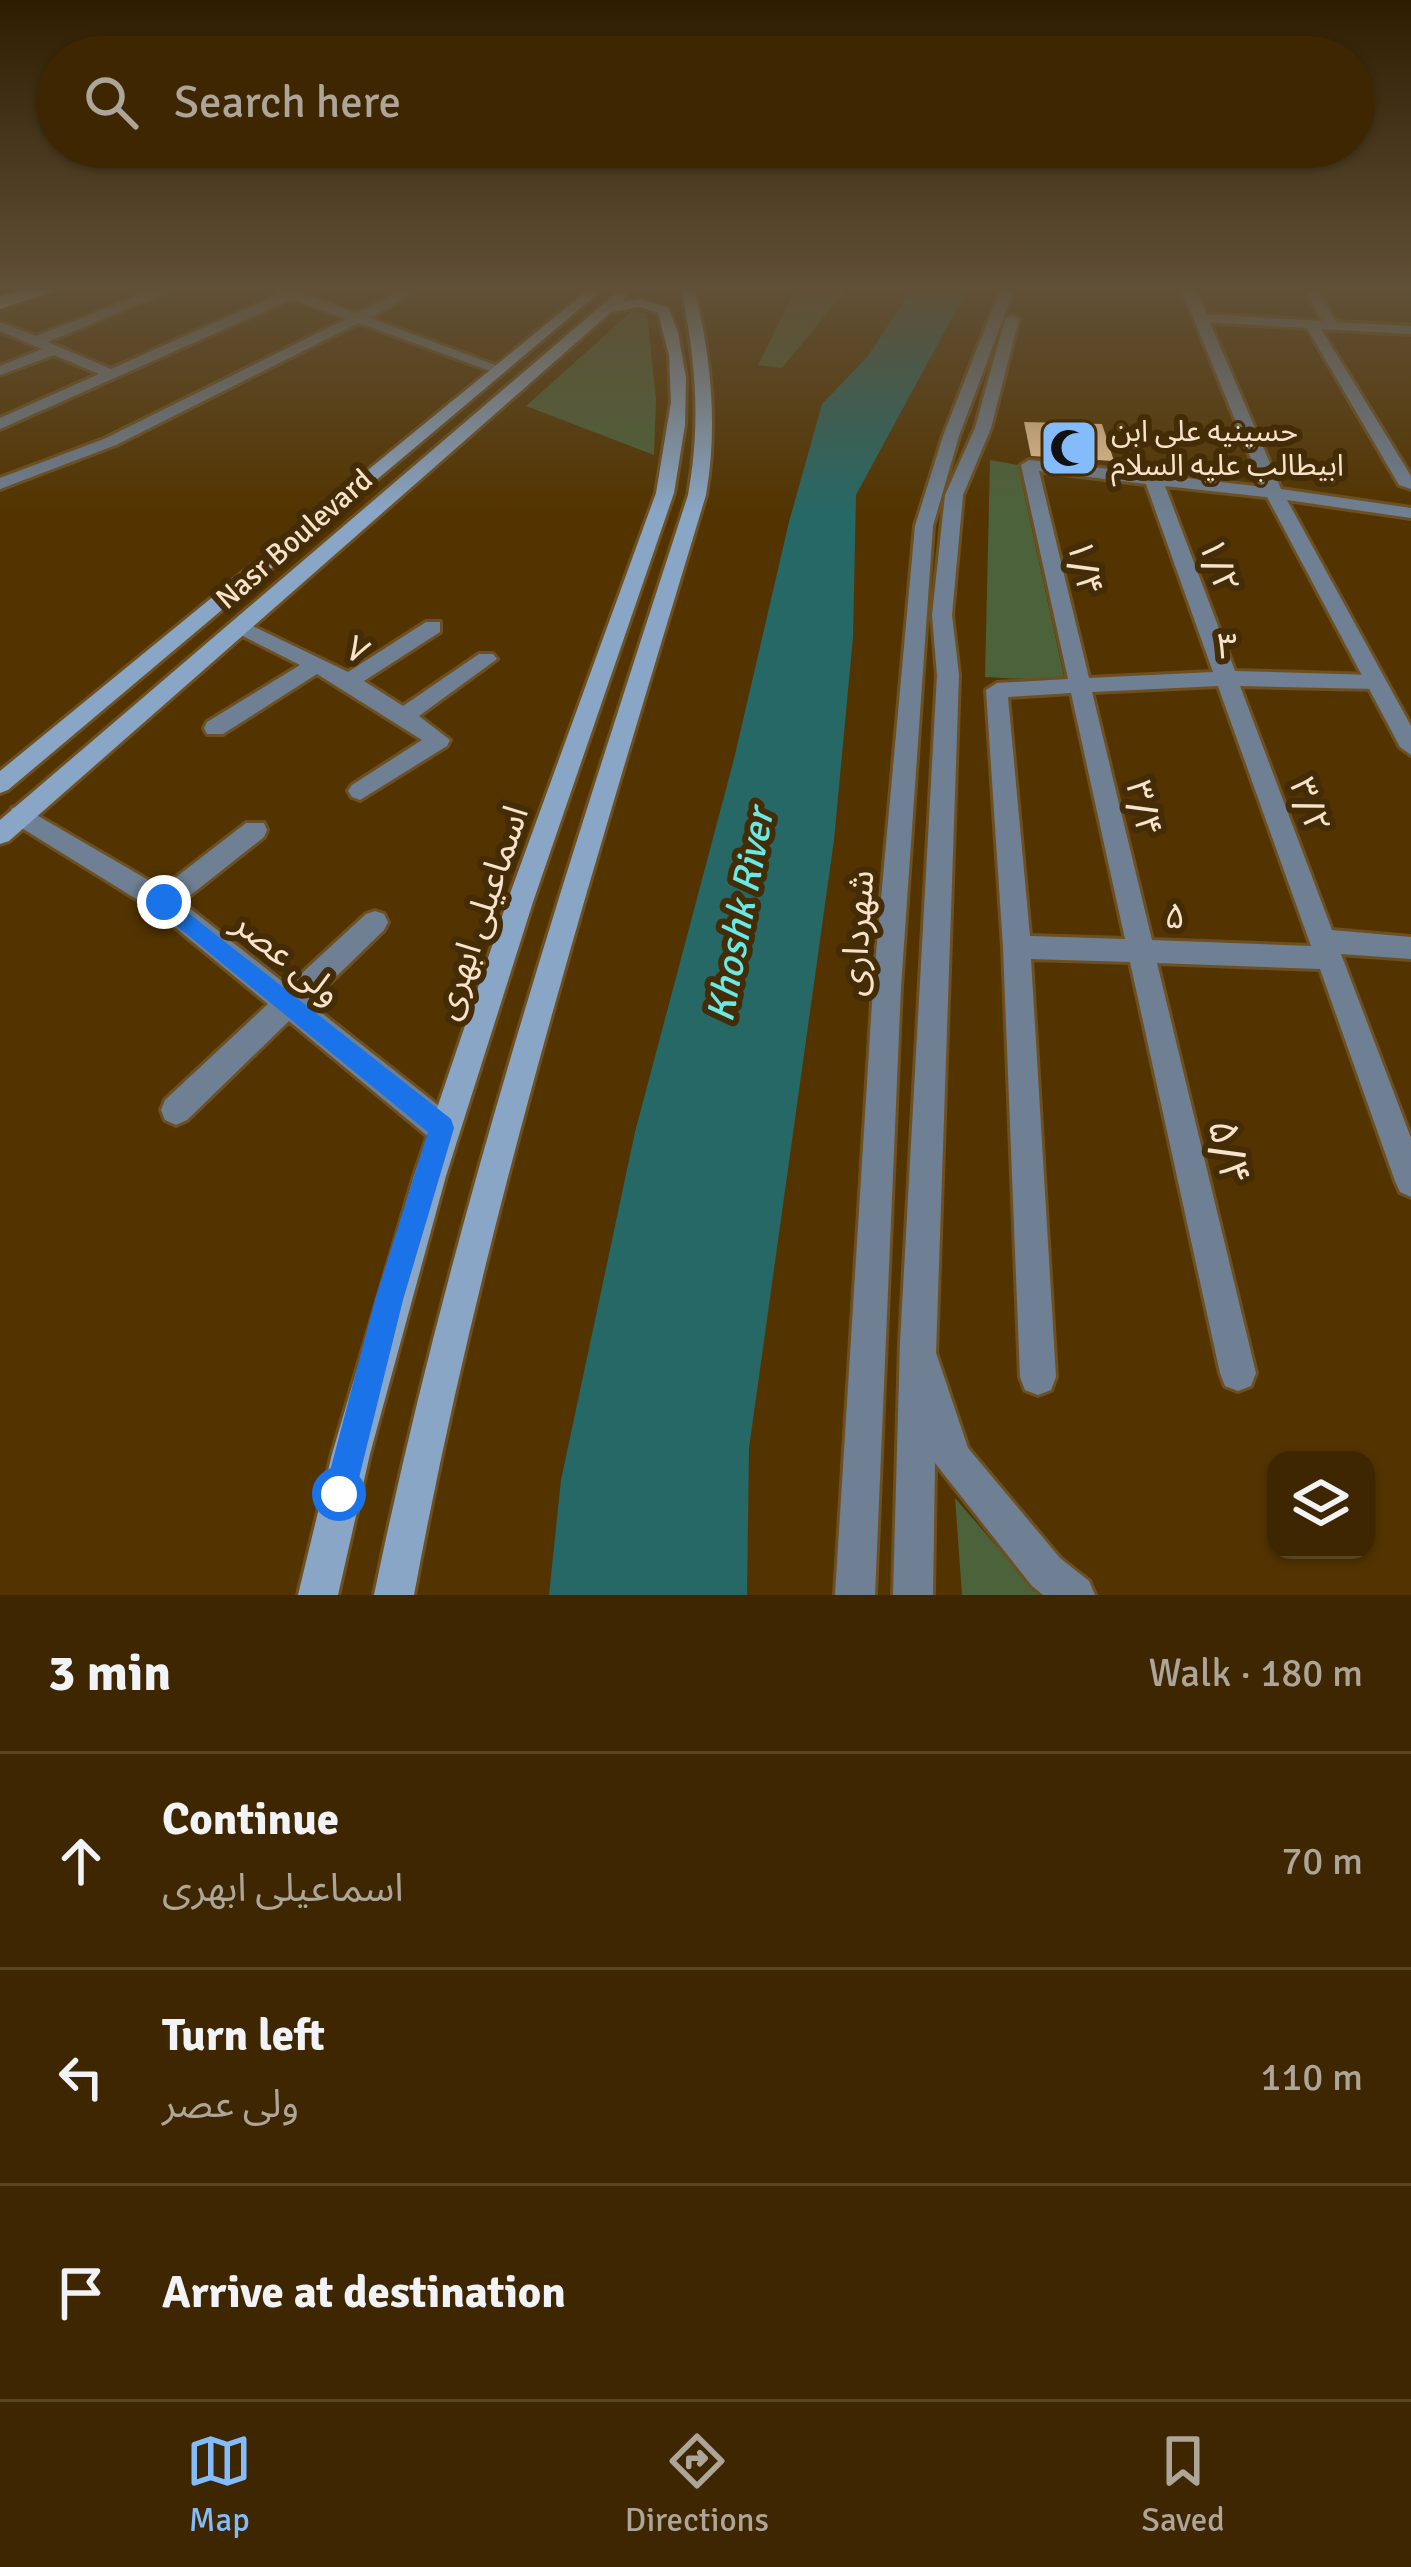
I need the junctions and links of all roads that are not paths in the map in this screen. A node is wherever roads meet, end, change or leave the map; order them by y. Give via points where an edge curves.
1 (90, 364) edge
2 (136, 364) edge
3 (267, 364) edge
4 (486, 364) edge
5 (509, 364) edge
6 (536, 364) edge
7 (674, 364) edge
8 (701, 364) edge
9 (978, 364) edge
10 (999, 364) edge
11 (1220, 364) edge
12 (1335, 364) edge
13 (501, 370) junction
14 (113, 375) junction
15 (0, 424) edge
16 (375, 472) junction
17 (1152, 475) junction
18 (407, 481) junction
19 (0, 484) edge
20 (1408, 485) edge
21 (1274, 493) junction
22 (1411, 513) edge
23 (240, 626) junction
24 (433, 627) dead end
25 (486, 659) dead end
26 (317, 664) junction
27 (1226, 677) junction
28 (349, 680) junction
29 (1375, 682) junction
30 (1079, 683) junction
31 (403, 716) junction
32 (215, 728) dead end
33 (1411, 747) edge
34 (0, 784) edge
35 (360, 791) dead end
36 (10, 825) edge
37 (255, 830) dead end
38 (164, 902) junction
39 (375, 922) dead end
40 (1017, 947) junction
41 (1411, 948) edge
42 (1140, 950) junction
43 (1326, 950) junction
44 (289, 1004) junction
45 (176, 1111) dead end
46 (442, 1128) junction
47 (1411, 1180) edge
48 (918, 1343) junction
49 (1238, 1373) dead end
50 (1038, 1377) dead end
51 (318, 1595) edge
52 (394, 1595) edge
53 (855, 1595) edge
54 (913, 1595) edge
55 (1075, 1595) edge

1 - 14 street
2 - 14 street
3 - 19 street via 110,442
4 - 13 street
5 - 13 main road, Nasr Boulevard
6 - 18 main road, Nasr Boulevard
7 - 46 main road, اسماعیلی ابهری via 677,441 665,493
8 - 52 main road via 708,442 697,495 489,1164
9 - 53 street, شهرداری via 924,526 887,987
10 - 48 street via 955,495 946,550 944,803
11 - 21 street
12 - 20 street
13 - 16 main road, Nasr Boulevard
14 - 15 street
16 - 18 main road
16 - 34 main road, Nasr Boulevard
17 - 21 street
17 - 27 street, ۱/۲
17 - 30 street, ۱/۴ via 1029,466
18 - 23 main road, Nasr Boulevard
21 - 22 street
21 - 29 street
23 - 26 street, ۷
23 - 36 main road, Nasr Boulevard
24 - 28 street
25 - 31 street
26 - 28 street, ۷
26 - 32 street
27 - 29 street, ۳
27 - 30 street, ۳
27 - 43 street, ۳/۲
28 - 31 street, ۷
29 - 33 street
30 - 40 street, ۳ via 997,690
30 - 42 street, ۳/۴
31 - 35 street, ۷ via 440,740
36 - 38 street, ولی عصر
37 - 38 street
38 - 44 street, ولی عصر
39 - 44 street
40 - 42 street, ۵
40 - 50 street
41 - 43 street, ۵
42 - 43 street, ۵
42 - 49 street, ۵/۴
43 - 47 street, ۳/۲
44 - 45 street
44 - 46 street, ولی عصر
46 - 51 main road, اسماعیلی ابهری via 389,1300
48 - 54 street
48 - 55 street via 952,1459 1046,1572

